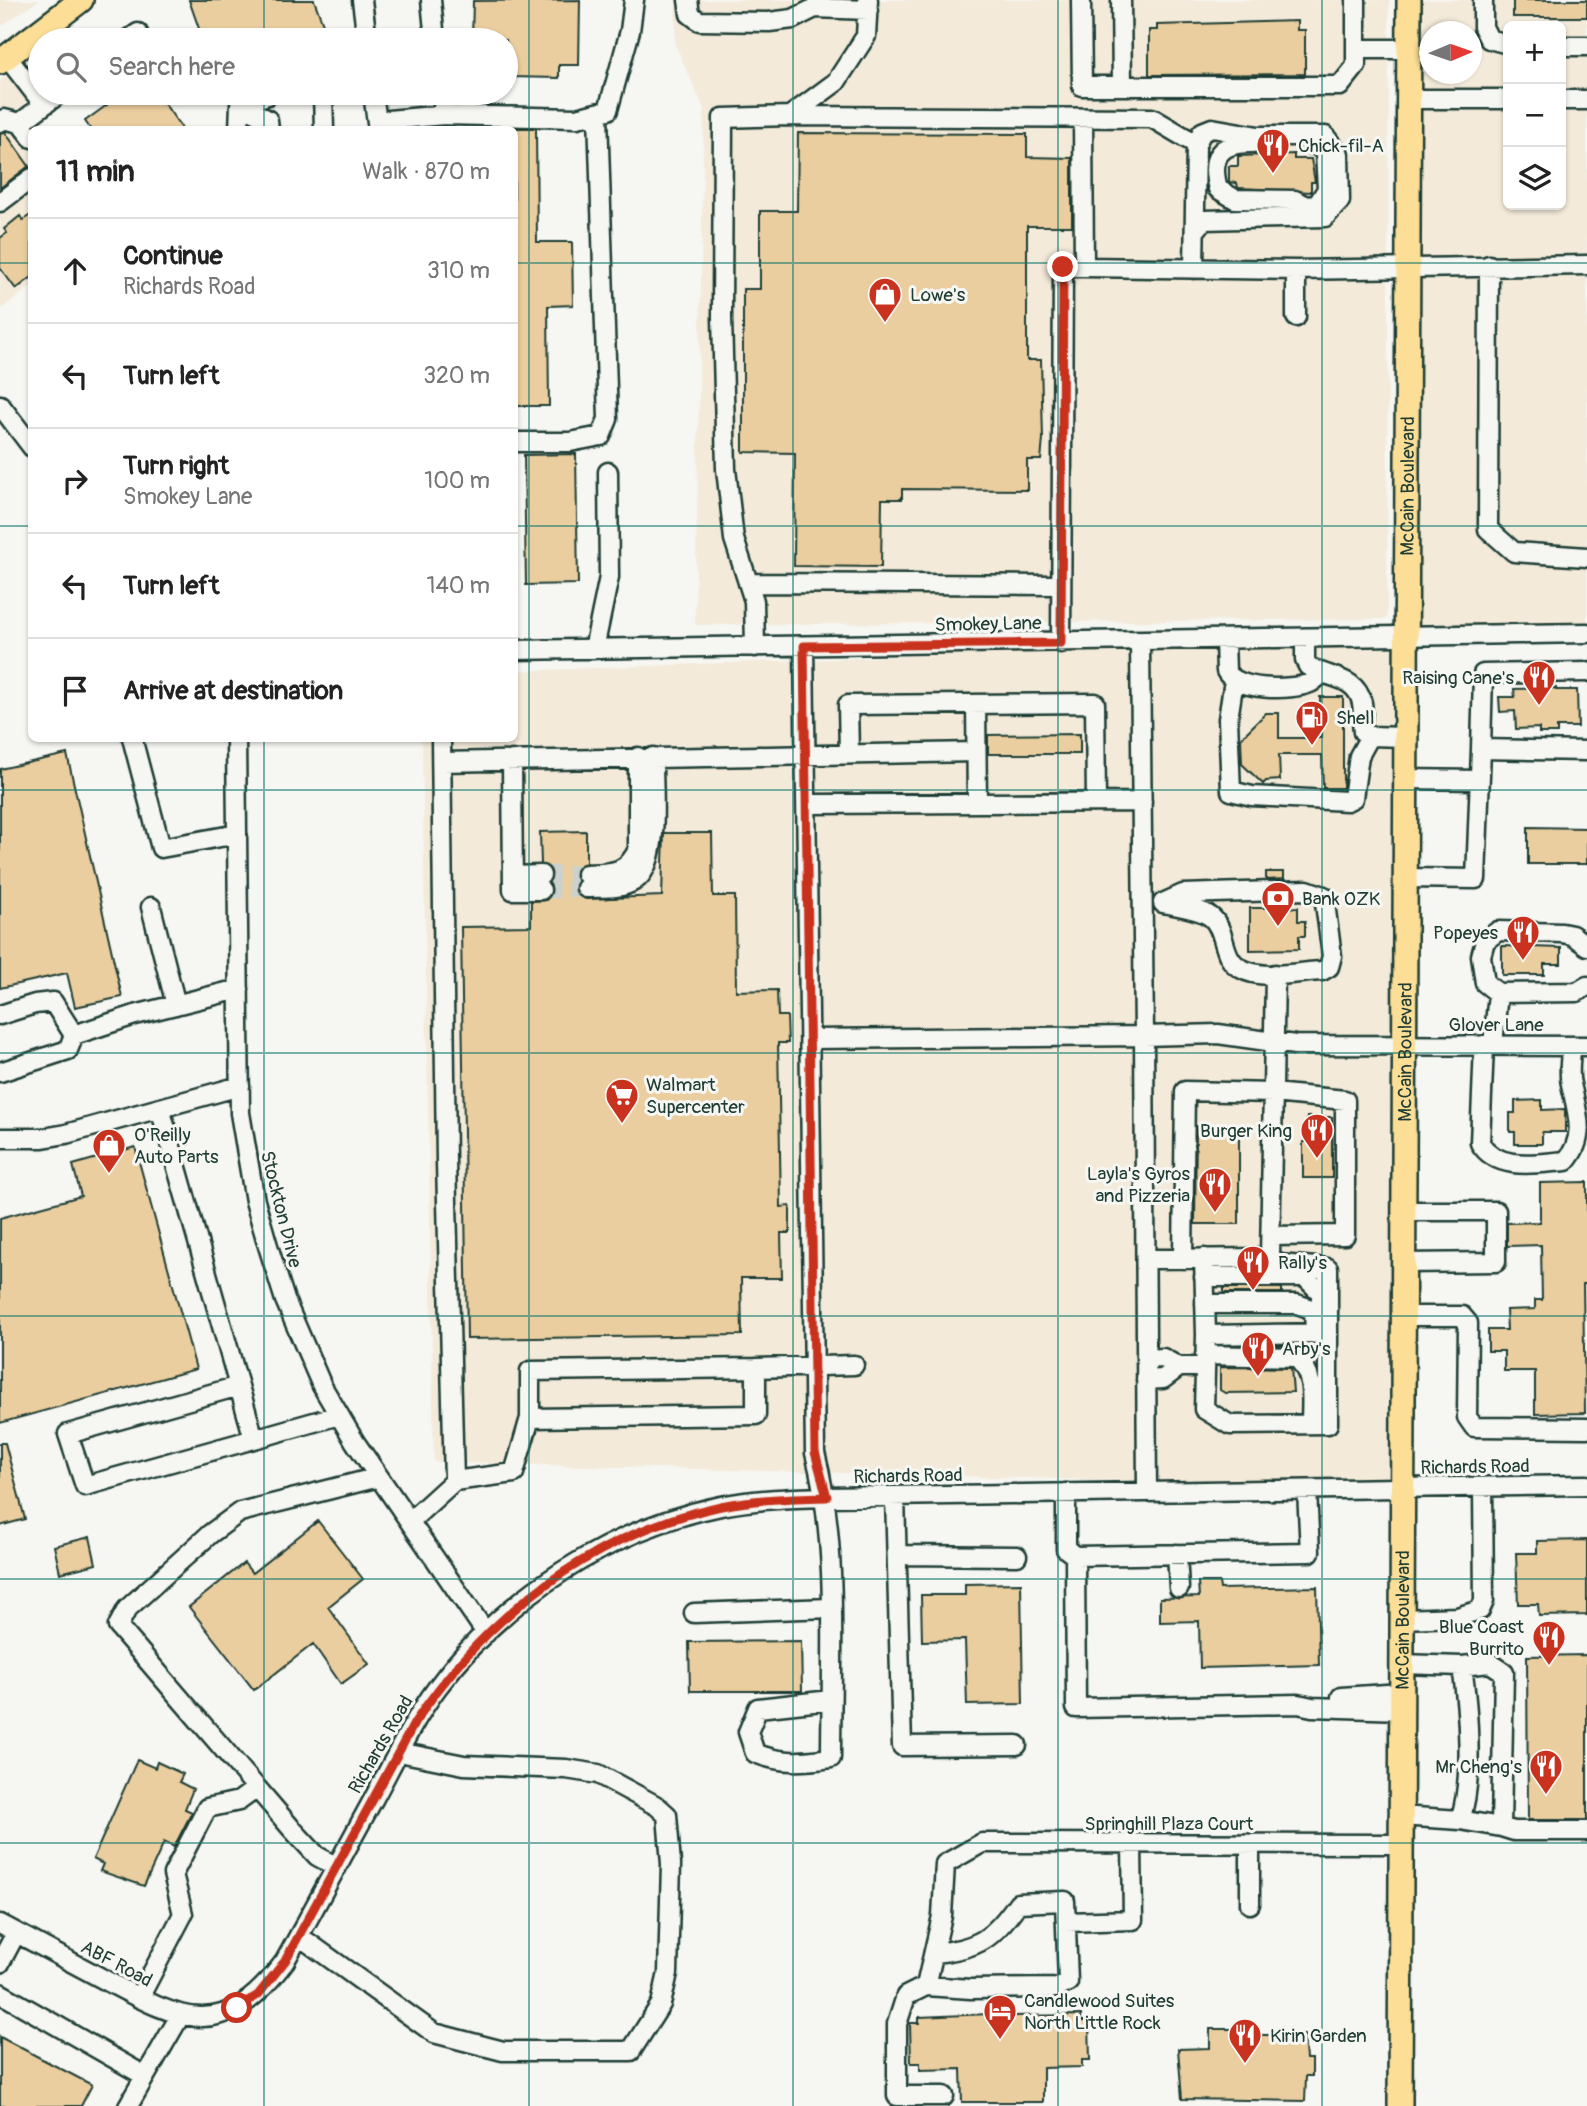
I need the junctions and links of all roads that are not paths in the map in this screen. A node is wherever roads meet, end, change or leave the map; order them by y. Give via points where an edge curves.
1 (81, 0) edge
2 (362, 0) edge
3 (431, 0) edge
4 (634, 0) edge
5 (688, 0) edge
6 (1081, 0) edge
7 (1121, 0) edge
8 (1356, 0) edge
9 (1409, 0) edge
10 (1483, 0) edge
11 (815, 4) edge
12 (868, 5) edge
13 (45, 28) edge
14 (366, 28) edge
15 (434, 28) edge
16 (28, 41) edge
17 (1503, 43) edge
18 (1587, 45) edge
19 (1566, 46) edge
20 (1356, 49) junction
21 (1410, 49) junction
22 (3, 60) edge
23 (1122, 86) junction
24 (28, 87) edge
25 (1410, 99) junction
26 (1503, 99) edge
27 (1566, 100) edge
28 (1587, 100) edge
29 (44, 105) edge
30 (240, 105) edge
31 (242, 105) edge
32 (323, 105) edge
33 (374, 105) edge
34 (443, 105) edge
35 (444, 115) junction
36 (598, 115) junction
37 (790, 116) junction
38 (1083, 118) junction
39 (0, 122) edge
40 (20, 123) junction
41 (464, 123) edge
42 (377, 125) edge
43 (239, 126) edge
44 (269, 126) edge
45 (324, 126) edge
46 (28, 133) edge
47 (1196, 144) junction
48 (28, 181) edge
49 (0, 202) edge
50 (1308, 208) junction
51 (1325, 217) junction
52 (1195, 226) junction
53 (1489, 265) junction
54 (1587, 265) edge
55 (1410, 266) junction
56 (1084, 267) junction
57 (1194, 269) junction
58 (1296, 270) junction
59 (1296, 317) dead end
60 (0, 406) edge
61 (28, 435) edge
62 (518, 442) edge
63 (608, 472) dead end
64 (1587, 557) edge
65 (748, 583) junction
66 (1061, 585) junction
67 (1587, 633) edge
68 (1406, 637) junction
69 (1305, 639) junction
70 (1225, 640) junction
71 (1140, 642) junction
72 (1061, 643) junction
73 (804, 646) junction
74 (755, 647) junction
75 (594, 649) junction
76 (518, 650) edge
77 (1587, 672) edge
78 (1323, 673) junction
79 (1234, 680) junction
80 (976, 704) junction
81 (1370, 736) junction
82 (1405, 737) junction
83 (133, 742) edge
84 (236, 742) edge
85 (441, 742) edge
86 (1481, 749) junction
87 (1587, 751) edge
88 (976, 752) junction
89 (849, 753) junction
90 (806, 754) junction
91 (645, 757) junction
92 (512, 760) junction
93 (442, 762) junction
94 (1405, 779) junction
95 (1479, 780) junction
96 (1096, 802) junction
97 (1142, 802) junction
98 (977, 803) junction
99 (807, 804) junction
100 (237, 834) junction
101 (1405, 878) junction
102 (586, 881) tunnel mouth
103 (541, 882) tunnel mouth
104 (1163, 903) junction
105 (1143, 904) junction
106 (151, 907) dead end
107 (1587, 946) edge
108 (1275, 974) junction
109 (1587, 986) edge
110 (239, 989) junction
111 (1498, 993) junction
112 (176, 1005) junction
113 (0, 1015) edge
114 (74, 1035) junction
115 (1144, 1036) junction
116 (810, 1040) junction
117 (1273, 1042) junction
118 (1405, 1045) junction
119 (1488, 1045) junction
120 (1579, 1046) edge
121 (0, 1072) edge
122 (240, 1087) junction
123 (1273, 1093) junction
124 (160, 1108) junction
125 (0, 1138) edge
126 (1404, 1211) junction
127 (1270, 1236) junction
128 (1204, 1258) junction
129 (1270, 1258) junction
130 (1146, 1259) junction
131 (1183, 1259) junction
132 (1403, 1263) junction
133 (1205, 1277) junction
134 (1205, 1304) junction
135 (1403, 1316) junction
136 (1322, 1333) junction
137 (1206, 1335) junction
138 (1146, 1359) junction
139 (1205, 1361) junction
140 (854, 1365) dead end
141 (816, 1366) junction
142 (1179, 1367) junction
143 (756, 1368) junction
144 (1146, 1380) junction
145 (239, 1386) junction
146 (339, 1415) junction
147 (530, 1418) junction
148 (1311, 1424) junction
149 (1587, 1428) edge
150 (254, 1439) junction
151 (379, 1477) junction
152 (454, 1481) junction
153 (1587, 1485) edge
154 (1483, 1487) junction
155 (1403, 1488) junction
156 (1307, 1490) junction
157 (1147, 1492) junction
158 (1073, 1493) junction
159 (895, 1496) junction
160 (827, 1497) junction
161 (410, 1521) junction
162 (897, 1555) junction
163 (1177, 1555) junction
164 (1017, 1556) dead end
165 (1075, 1556) junction
166 (1179, 1588) dead end
167 (830, 1608) junction
168 (694, 1613) dead end
169 (1402, 1619) junction
170 (486, 1633) junction
171 (1402, 1664) junction
172 (1462, 1665) junction
173 (831, 1700) junction
174 (1402, 1701) junction
175 (1017, 1745) dead end
176 (399, 1752) junction
177 (257, 1788) junction
178 (1400, 1816) junction
179 (1460, 1820) junction
180 (1501, 1827) junction
181 (1587, 1831) edge
182 (1132, 1844) junction
183 (1250, 1844) junction
184 (1400, 1844) junction
185 (337, 1867) junction
186 (1250, 1904) dead end
187 (1066, 1922) junction
188 (8, 1928) edge
189 (299, 1936) junction
190 (934, 1953) junction
191 (0, 1963) edge
192 (926, 1986) junction
193 (0, 1993) edge
194 (139, 1998) junction
195 (220, 2014) joint
196 (180, 2016) junction
197 (145, 2077) junction
198 (944, 2096) dead end
199 (128, 2106) edge
200 (1400, 2106) edge

1 - 13 main road
2 - 14 street
3 - 15 street
4 - 36 street via 631,31 608,110
5 - 11 street via 690,14 699,21 793,19
6 - 23 street via 1082,86
7 - 23 street
8 - 20 street
9 - 21 main road, McCain Boulevard
10 - 17 street via 1483,27 1489,39
11 - 12 street
12 - 37 street via 866,36 836,82
16 - 22 main road
18 - 19 street
20 - 21 street
20 - 23 street via 1356,66 1340,86
21 - 25 main road, McCain Boulevard
22 - 24 street
25 - 26 street
25 - 55 main road, McCain Boulevard
27 - 28 street
29 - 40 street
30 - 43 street
31 - 44 street via 268,120
32 - 45 street
33 - 42 street
34 - 35 street
35 - 41 street
35 - 42 street
36 - 41 street
36 - 62 street via 608,419 601,436 570,442
37 - 38 street
37 - 65 street via 723,118 726,469 734,539
38 - 47 street via 1152,118
38 - 56 street
39 - 40 street
40 - 46 street
47 - 51 street via 1202,132 1212,128 1258,136 1325,136 1339,154 1340,201
47 - 52 street
48 - 49 street
50 - 50 street via 1317,205 1326,189 1325,153 1317,145 1234,143 1218,154 1215,180 1225,196 1295,200
50 - 51 street
50 - 52 street via 1210,208
51 - 52 street via 1204,220
52 - 57 street
53 - 54 street
53 - 55 street
53 - 64 street via 1488,529 1514,552
55 - 58 street
55 - 68 main road, McCain Boulevard
56 - 57 street
56 - 66 street via 1063,267
57 - 58 street
58 - 59 street
60 - 61 street
63 - 75 street via 609,577
65 - 66 street
65 - 74 street via 754,601
66 - 72 street
67 - 68 street, Smokey Lane
68 - 69 street, Smokey Lane
68 - 82 main road, McCain Boulevard
69 - 70 street, Smokey Lane
69 - 78 street via 1304,660
70 - 71 street, Smokey Lane
70 - 79 street via 1226,671
71 - 72 street, Smokey Lane
71 - 97 street
72 - 73 street, Smokey Lane
73 - 74 street, Smokey Lane
73 - 90 street
74 - 75 street, Smokey Lane
75 - 76 street, Smokey Lane
77 - 86 street via 1483,674
78 - 79 street via 1311,682 1279,687
78 - 81 street via 1346,680 1358,692 1363,732
79 - 81 street via 1228,719 1231,791 1347,801 1353,798 1359,756
80 - 88 street
80 - 89 street via 848,705
80 - 96 street via 1096,703
81 - 82 street
82 - 94 main road, McCain Boulevard
83 - 100 street via 161,848
84 - 100 street, Stockton Drive
85 - 93 street
86 - 87 street
86 - 95 street
88 - 89 street
88 - 98 street
89 - 90 street
90 - 91 street
90 - 99 street
91 - 92 street
91 - 102 street via 653,851 647,866 635,881 618,887
92 - 93 street
92 - 103 street via 513,883
93 - 152 street
94 - 95 street
94 - 101 main road, McCain Boulevard
95 - 101 street via 1476,879
96 - 97 street
96 - 98 street
97 - 105 street
98 - 99 street
99 - 116 street
100 - 110 street, Stockton Drive
101 - 118 main road, McCain Boulevard
104 - 105 street
104 - 108 street via 1210,916 1238,968
104 - 108 street via 1183,894 1296,890 1324,896 1332,956 1329,967
105 - 115 street
106 - 112 street
107 - 111 street via 1562,933 1490,934 1483,945 1483,970 1485,983
108 - 117 street
109 - 111 street via 1577,992
110 - 112 street
110 - 122 street, Stockton Drive
111 - 119 street
112 - 114 street
113 - 114 street via 53,1002
114 - 121 street via 68,1050
115 - 116 street, Glover Lane
115 - 117 street, Glover Lane via 1218,1034
115 - 130 street
116 - 141 street
117 - 118 street, Glover Lane
117 - 123 street
118 - 119 street, Glover Lane
118 - 126 main road, McCain Boulevard
119 - 120 street, Glover Lane
119 - 120 street via 1480,1143 1487,1154 1517,1164 1566,1161 1576,1152 1581,1114 1570,1082
122 - 124 street
122 - 146 street, Stockton Drive via 245,1151 268,1246 290,1312
123 - 127 street
123 - 127 street via 1345,1100 1345,1235
123 - 131 street via 1185,1091
124 - 125 street via 66,1134
124 - 145 street
126 - 132 main road, McCain Boulevard
126 - 132 street via 1496,1211 1496,1262
127 - 129 street
128 - 129 street
128 - 131 street
128 - 133 street
129 - 136 street via 1279,1264 1328,1268
130 - 131 street
130 - 138 street
132 - 135 main road, McCain Boulevard
133 - 134 street
133 - 136 street via 1306,1277 1321,1293
134 - 136 street via 1297,1304 1314,1310
134 - 137 street
135 - 149 street via 1462,1316 1468,1323 1467,1418 1474,1427
135 - 155 main road, McCain Boulevard
136 - 137 street
136 - 148 street via 1328,1424
137 - 139 street
138 - 142 street via 1163,1358
138 - 144 street
139 - 142 street
139 - 148 street via 1204,1409 1230,1425
139 - 148 street via 1296,1357 1312,1381
140 - 141 street
141 - 143 street
141 - 160 street via 815,1452
142 - 144 street via 1163,1379
143 - 147 street via 756,1415
143 - 147 street via 530,1371
144 - 157 street
145 - 150 street
145 - 150 street via 68,1434 85,1486
146 - 150 street
146 - 151 street, Stockton Drive
147 - 152 street via 514,1473
151 - 161 street, Stockton Drive
151 - 177 street via 240,1512 127,1609 118,1626
152 - 161 street
153 - 154 street, Richards Road
154 - 155 street, Richards Road
154 - 169 street via 1484,1601 1480,1610 1457,1617
155 - 156 street, Richards Road
155 - 169 main road, McCain Boulevard
156 - 157 street, Richards Road
156 - 163 street via 1310,1552
157 - 158 street, Richards Road
158 - 159 street, Richards Road
158 - 165 street
159 - 160 street, Richards Road
159 - 162 street
160 - 167 street
160 - 170 street, Richards Road via 733,1504 660,1524 592,1553 531,1594
161 - 170 street, Stockton Drive
162 - 164 street
162 - 175 street via 902,1746
163 - 165 street
163 - 166 street
165 - 174 street via 1076,1708 1312,1707
167 - 168 street
167 - 173 street
169 - 171 main road, McCain Boulevard
170 - 176 street, Richards Road via 438,1687
171 - 172 street
171 - 174 main road, McCain Boulevard
172 - 179 street via 1467,1755
172 - 180 street via 1490,1663 1504,1672
173 - 173 street via 831,1758 798,1763 755,1753 748,1732 758,1708
174 - 178 main road, McCain Boulevard
176 - 185 street, Richards Road
176 - 189 street via 464,1765 598,1774 657,1805 667,1815 671,1864 668,1973 661,2004 631,2051 503,2051 434,2033
177 - 185 street via 317,1856
177 - 194 street via 239,1801 207,1808 173,1874 183,1914
178 - 179 street
178 - 184 main road, McCain Boulevard
179 - 180 street
180 - 181 street
182 - 183 street, Springhill Plaza Court
182 - 187 street via 1133,1920
182 - 190 street, Springhill Plaza Court via 982,1843 944,1864 942,1916
183 - 184 street, Springhill Plaza Court
183 - 186 street
184 - 200 main road, McCain Boulevard
185 - 189 street, Richards Road
187 - 190 street via 1065,1901 1018,1903 1001,1928 984,1941 965,1951
187 - 192 street via 1068,1982 1058,1988
188 - 191 street
188 - 194 street, ABF Road
189 - 195 street, Richards Road via 266,1987
190 - 192 street
192 - 198 street via 906,1996 897,2024 897,2096
193 - 197 street
194 - 196 street, ABF Road
195 - 196 street, ABF Road
196 - 197 street
197 - 199 street

